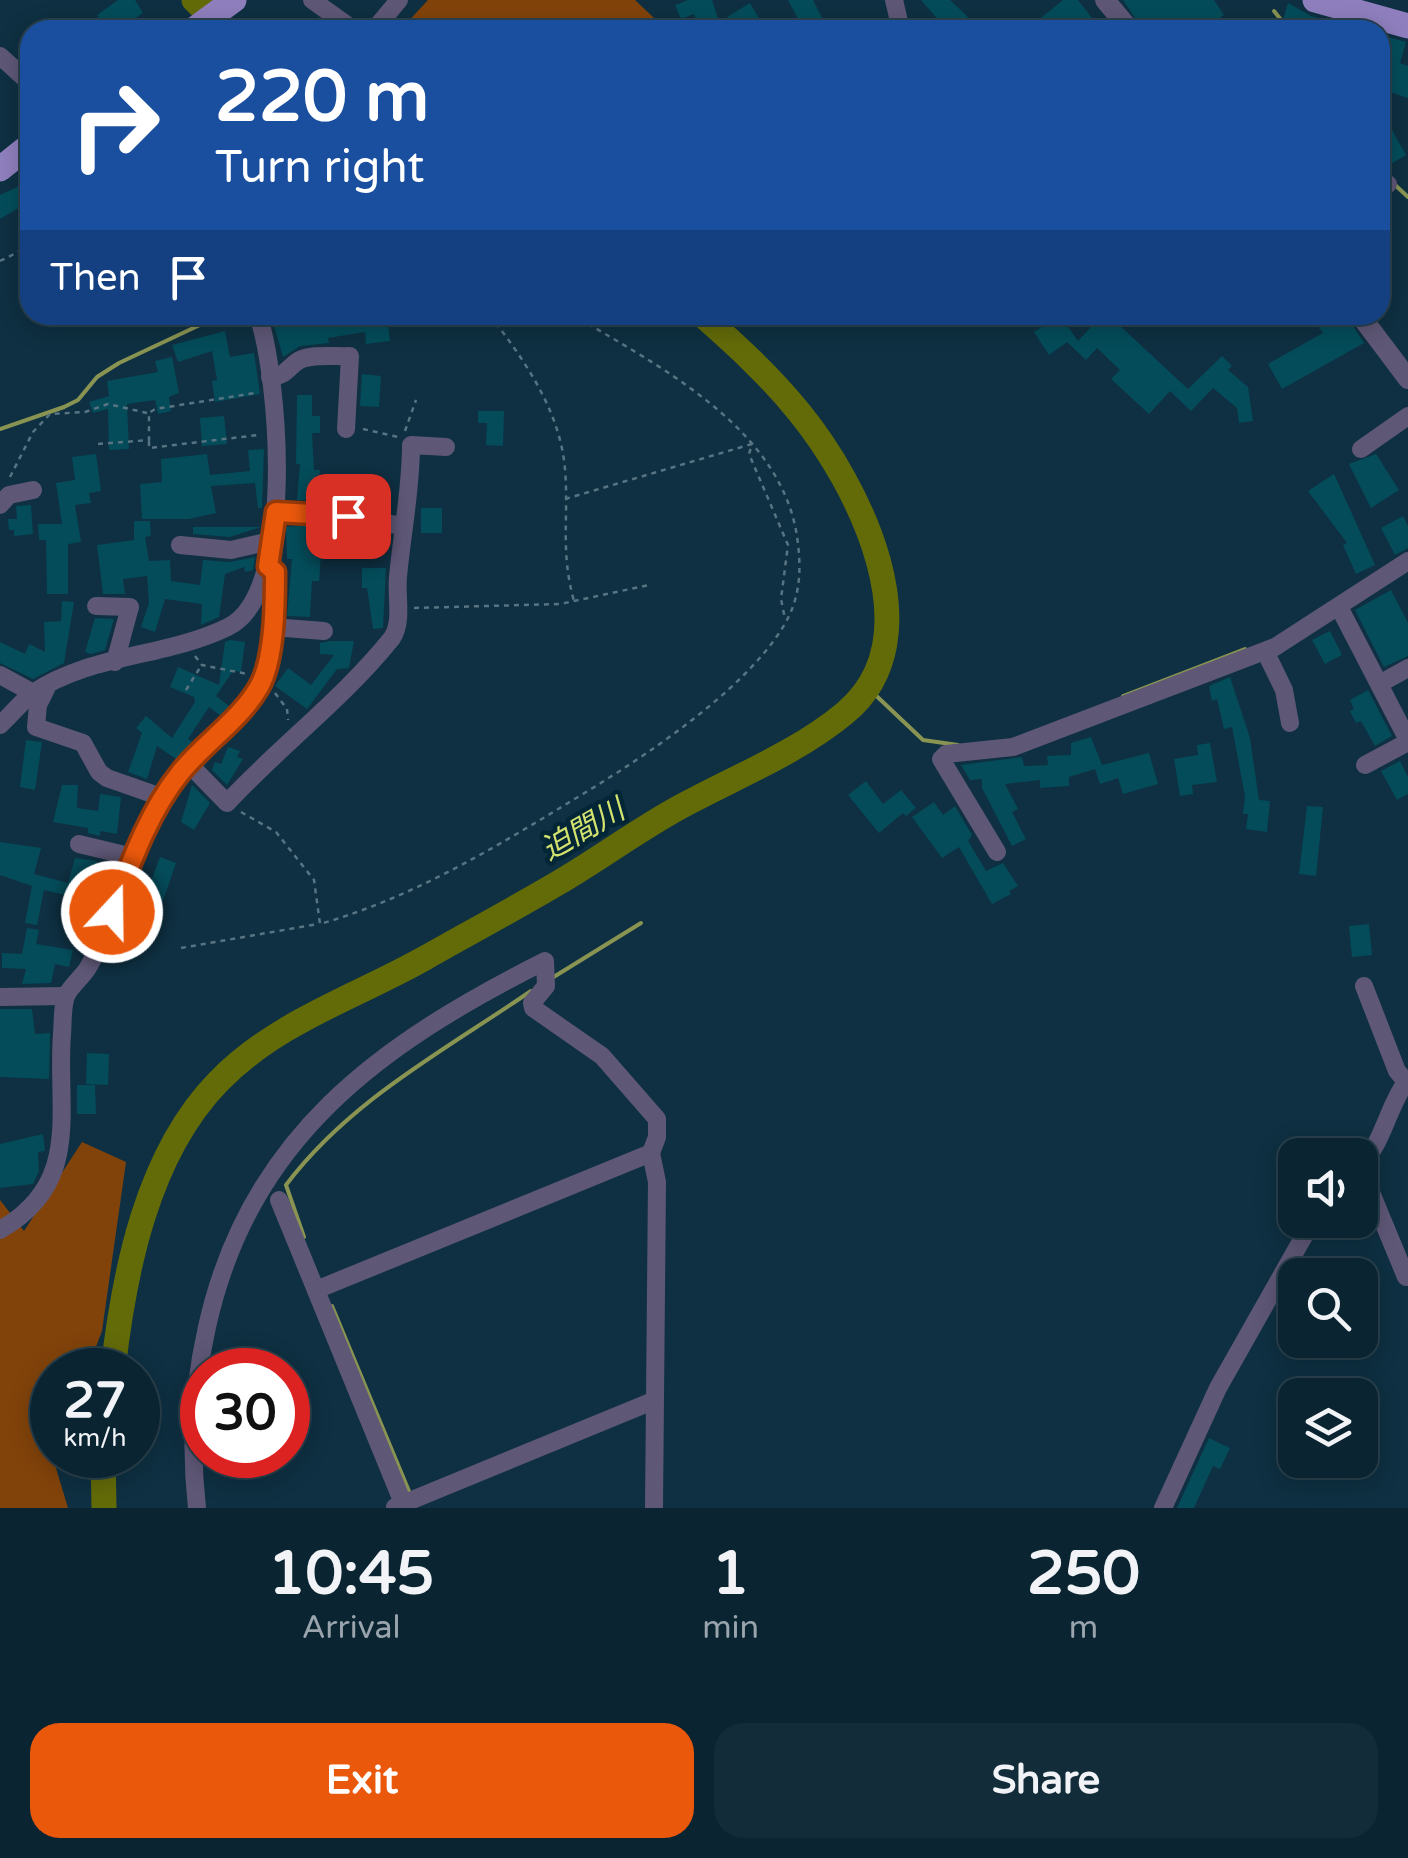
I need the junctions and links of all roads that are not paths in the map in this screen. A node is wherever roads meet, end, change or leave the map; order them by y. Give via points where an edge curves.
1 (234, 0) edge
2 (312, 0) edge
3 (400, 0) edge
4 (1104, 0) edge
5 (1315, 0) edge
6 (207, 20) edge
7 (340, 20) edge
8 (383, 20) edge
9 (1121, 20) edge
10 (1387, 20) edge
11 (0, 56) edge
12 (20, 75) edge
13 (20, 153) edge
14 (0, 168) edge
15 (260, 325) edge
16 (1368, 325) edge
17 (1408, 378) edge
18 (270, 384) junction
19 (1408, 416) edge
20 (346, 429) road end
21 (446, 447) dead end
22 (1361, 449) dead end
23 (33, 490) dead end
24 (0, 506) edge
25 (276, 512) junction
26 (403, 526) junction
27 (274, 540) junction
28 (180, 545) dead end
29 (1408, 561) edge
30 (268, 566) junction
31 (96, 606) dead end
32 (1339, 607) junction
33 (272, 627) junction
34 (324, 631) dead end
35 (1266, 651) junction
36 (115, 662) junction
37 (1408, 668) edge
38 (0, 675) edge
39 (1381, 683) junction
40 (40, 690) junction
41 (1290, 723) dead end
42 (0, 725) edge
43 (1408, 741) edge
44 (188, 764) junction
45 (1365, 765) dead end
46 (164, 798) junction
47 (79, 844) dead end
48 (997, 852) dead end
49 (133, 857) junction
50 (1364, 986) dead end
51 (66, 996) junction
52 (0, 997) edge
53 (1407, 1081) edge
54 (1378, 1146) edge
55 (651, 1153) junction
56 (278, 1200) dead end
57 (1378, 1209) edge
58 (0, 1230) edge
59 (1303, 1238) edge
60 (1406, 1277) edge
61 (316, 1290) junction
62 (653, 1401) junction
63 (401, 1507) edge
64 (198, 1508) edge
65 (654, 1508) edge
66 (1163, 1508) edge

1 - 6 main road
2 - 7 street
3 - 8 street
4 - 9 street
5 - 10 main road
11 - 12 street
13 - 14 main road
15 - 18 street
16 - 17 street
18 - 20 street via 298,361 350,356
18 - 25 street
19 - 22 street
21 - 26 street via 407,441
23 - 24 street via 8,495
25 - 26 street
25 - 27 street
26 - 44 street via 398,629 392,638 227,804
27 - 28 street via 230,550
27 - 30 street
29 - 32 street
30 - 33 street via 275,572
30 - 36 street via 247,612 232,626
31 - 36 street via 130,607
32 - 35 street
32 - 39 street
33 - 34 street
33 - 44 street via 262,680
35 - 41 street
35 - 48 street via 1033,740 991,752 946,754 940,759
36 - 40 street
37 - 39 street
38 - 40 street
39 - 43 street
40 - 42 street
40 - 46 street via 36,727 83,743 107,778
43 - 45 street
44 - 46 street
46 - 49 street
47 - 49 street
49 - 51 street via 89,967
50 - 53 street
51 - 52 street
51 - 58 street via 63,1145 44,1189 21,1218
53 - 54 street
55 - 61 street
55 - 62 street via 658,1182
55 - 64 street via 658,1127 652,1111 602,1056 533,1008 546,986 545,961 388,1055 290,1144 230,1247 197,1378 191,1442
56 - 61 street
57 - 60 street
59 - 66 street via 1218,1388
61 - 63 street
62 - 63 street
62 - 65 street

